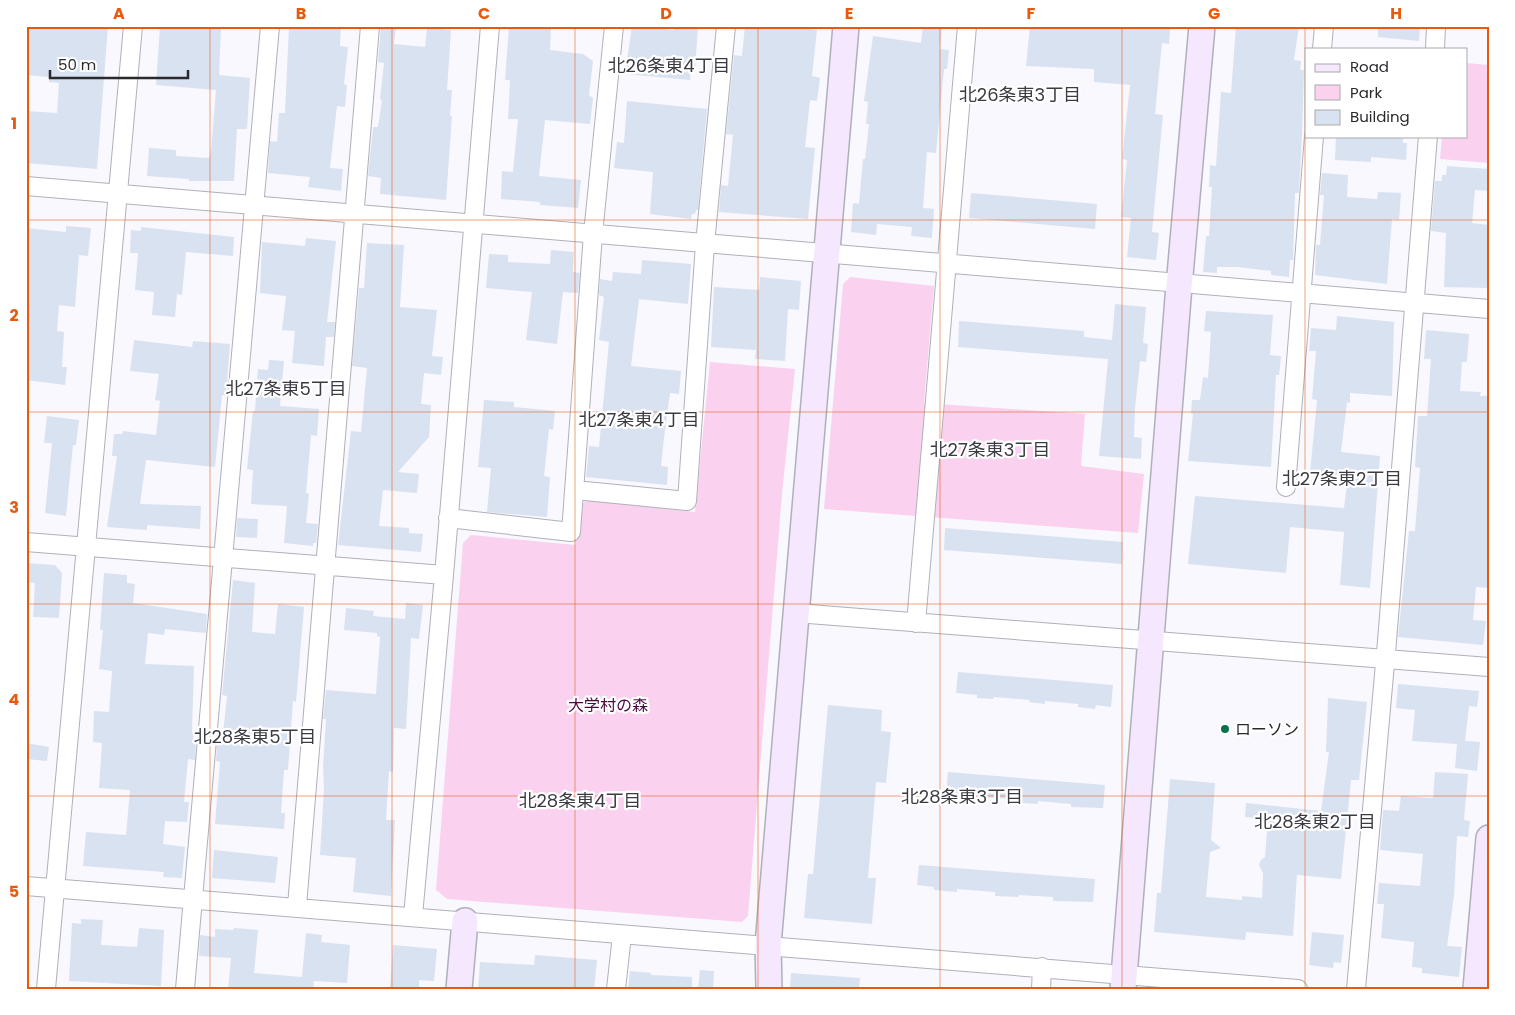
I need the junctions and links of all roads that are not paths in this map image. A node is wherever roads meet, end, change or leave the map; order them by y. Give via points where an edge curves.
1 (133, 26) edge
2 (270, 26) edge
3 (370, 26) edge
4 (490, 26) edge
5 (614, 26) edge
6 (726, 26) edge
7 (846, 26) edge
8 (967, 26) edge
9 (1202, 26) edge
10 (1324, 26) edge
11 (1436, 26) edge
12 (1322, 48) edge
13 (1435, 48) edge
14 (1314, 138) edge
15 (1428, 138) edge
16 (26, 186) edge
17 (118, 194) junction
18 (253, 205) junction
19 (353, 214) junction
20 (473, 224) junction
21 (593, 234) junction
22 (705, 244) junction
23 (825, 254) junction
24 (947, 264) junction
25 (1179, 284) junction
26 (1300, 294) junction
27 (1414, 303) junction
28 (1489, 309) edge
29 (1286, 487) dead end
30 (575, 490) junction
31 (448, 518) junction
32 (26, 542) edge
33 (86, 546) junction
34 (223, 559) junction
35 (325, 567) junction
36 (444, 575) junction
37 (796, 613) junction
38 (916, 623) junction
39 (1151, 642) junction
40 (1386, 661) junction
41 (1489, 667) edge
42 (1489, 838) edge
43 (26, 886) edge
44 (55, 888) junction
45 (193, 898) junction
46 (297, 906) junction
47 (413, 916) junction
48 (465, 921) junction
49 (622, 935) junction
50 (768, 945) junction
51 (1042, 967) junction
52 (1124, 981) edge
53 (46, 989) edge
54 (185, 989) edge
55 (459, 989) edge
56 (616, 989) edge
57 (770, 989) edge
58 (1041, 989) edge
59 (1298, 989) edge
60 (1356, 989) edge
61 (1476, 989) edge

1 - 17 street
2 - 18 street
3 - 19 street
4 - 20 street
5 - 21 street
6 - 22 street
7 - 23 street
8 - 24 street
9 - 25 street
10 - 12 street
11 - 13 street
14 - 26 street
15 - 27 street
16 - 17 street
17 - 18 street
17 - 33 street
18 - 19 street
18 - 34 street
19 - 20 street
19 - 35 street
20 - 21 street
20 - 31 street
21 - 22 street
21 - 30 street
22 - 23 street
22 - 30 street via 687,501
23 - 24 street
23 - 37 street
24 - 25 street
24 - 38 street
25 - 26 street
25 - 39 street
26 - 27 street
26 - 29 street
27 - 28 street
27 - 40 street
30 - 31 street via 571,532
31 - 36 street
32 - 33 street
33 - 34 street
33 - 44 street
34 - 35 street
34 - 45 street
35 - 36 street
35 - 46 street
36 - 47 street
37 - 38 street
37 - 50 street
38 - 39 street
39 - 40 street
39 - 52 street
40 - 41 street
40 - 60 street
42 - 61 street
43 - 44 street
44 - 45 street
44 - 53 street
45 - 46 street
45 - 54 street
46 - 47 street
47 - 48 street
48 - 49 street
48 - 55 street
49 - 50 street
49 - 56 street
50 - 51 street
50 - 57 street
51 - 52 street
51 - 58 street
52 - 59 street

